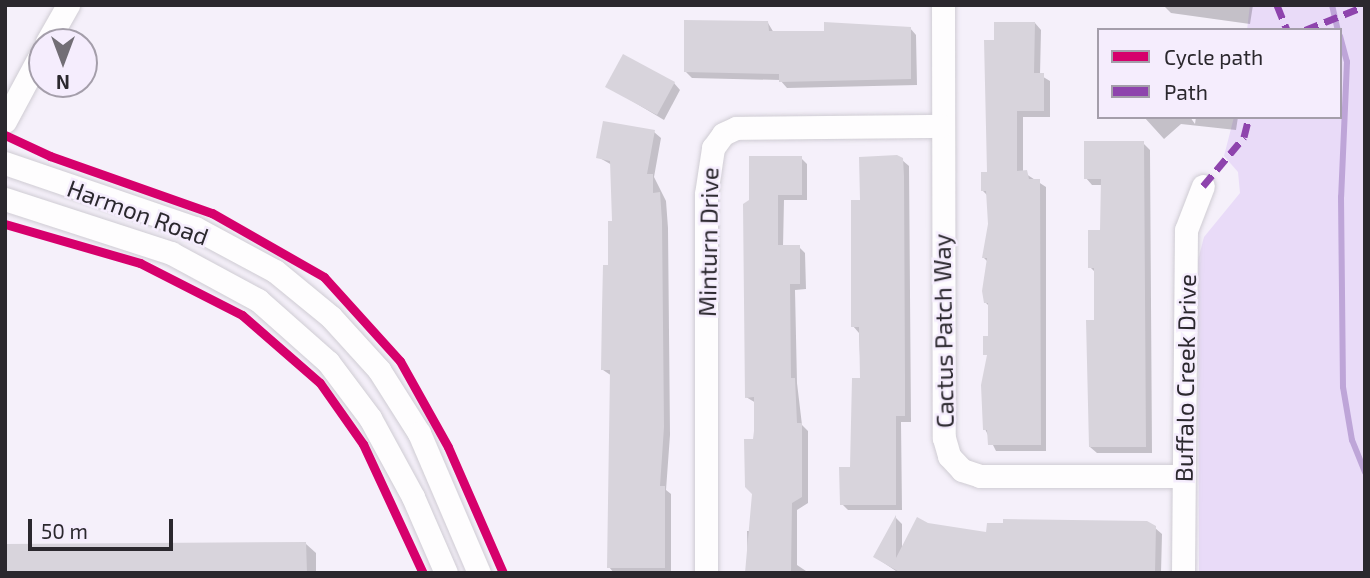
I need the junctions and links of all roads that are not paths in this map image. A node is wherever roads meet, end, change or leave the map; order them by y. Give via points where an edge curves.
1 (68, 5) edge
2 (943, 5) edge
3 (55, 28) edge
4 (28, 78) edge
5 (5, 121) edge
6 (942, 126) junction
7 (5, 163) edge
8 (1203, 186) dead end
9 (5, 199) edge
10 (1183, 476) junction
11 (446, 573) edge
12 (479, 573) edge
13 (706, 573) edge
14 (1183, 573) edge

1 - 3 street
2 - 6 street, Cactus Patch Way
4 - 5 street
6 - 10 street, Cactus Patch Way via 944,438 949,456 962,470 980,476
6 - 13 street, Minturn Drive via 736,128 723,134 713,148 706,194
7 - 12 street, Harmon Road via 195,228 275,271 331,317 379,370 419,433
8 - 10 street, Buffalo Creek Drive via 1186,230
9 - 11 street, Harmon Road via 171,253 258,300 328,362 370,418 413,497
10 - 14 street, Buffalo Creek Drive

